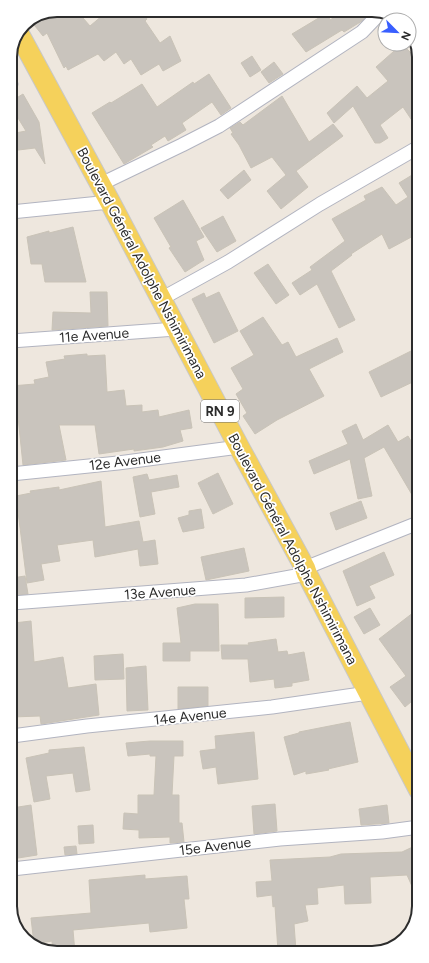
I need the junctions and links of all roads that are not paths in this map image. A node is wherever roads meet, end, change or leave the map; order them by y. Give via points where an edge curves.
1 (375, 17) edge
2 (22, 39) edge
3 (412, 151) edge
4 (101, 184) junction
5 (110, 202) junction
6 (17, 211) edge
7 (161, 299) junction
8 (176, 329) junction
9 (17, 341) edge
10 (239, 447) junction
11 (17, 473) edge
12 (412, 526) edge
13 (306, 571) junction
14 (17, 602) edge
15 (368, 693) junction
16 (17, 735) edge
17 (412, 777) edge
18 (412, 828) edge
19 (17, 868) edge

1 - 4 street via 362,32 218,126
2 - 4 main road, Boulevard Général Adolphe Nshimirimana / RN 9
3 - 7 street via 320,204 228,262
4 - 5 main road, Boulevard Général Adolphe Nshimirimana / RN 9
5 - 6 street
5 - 7 main road, Boulevard Général Adolphe Nshimirimana / RN 9
7 - 8 main road, Boulevard Général Adolphe Nshimirimana / RN 9
8 - 9 street, 11e Avenue
8 - 10 main road, Boulevard Général Adolphe Nshimirimana / RN 9
10 - 11 street, 12e Avenue
10 - 13 main road, Boulevard Général Adolphe Nshimirimana / RN 9
12 - 13 street, 13e Avenue
13 - 14 street, 13e Avenue via 246,585
13 - 15 main road, Boulevard Général Adolphe Nshimirimana / RN 9
15 - 16 street, 14e Avenue via 272,707
15 - 17 main road, Boulevard Général Adolphe Nshimirimana / RN 9
18 - 19 street, 15e Avenue via 272,840

